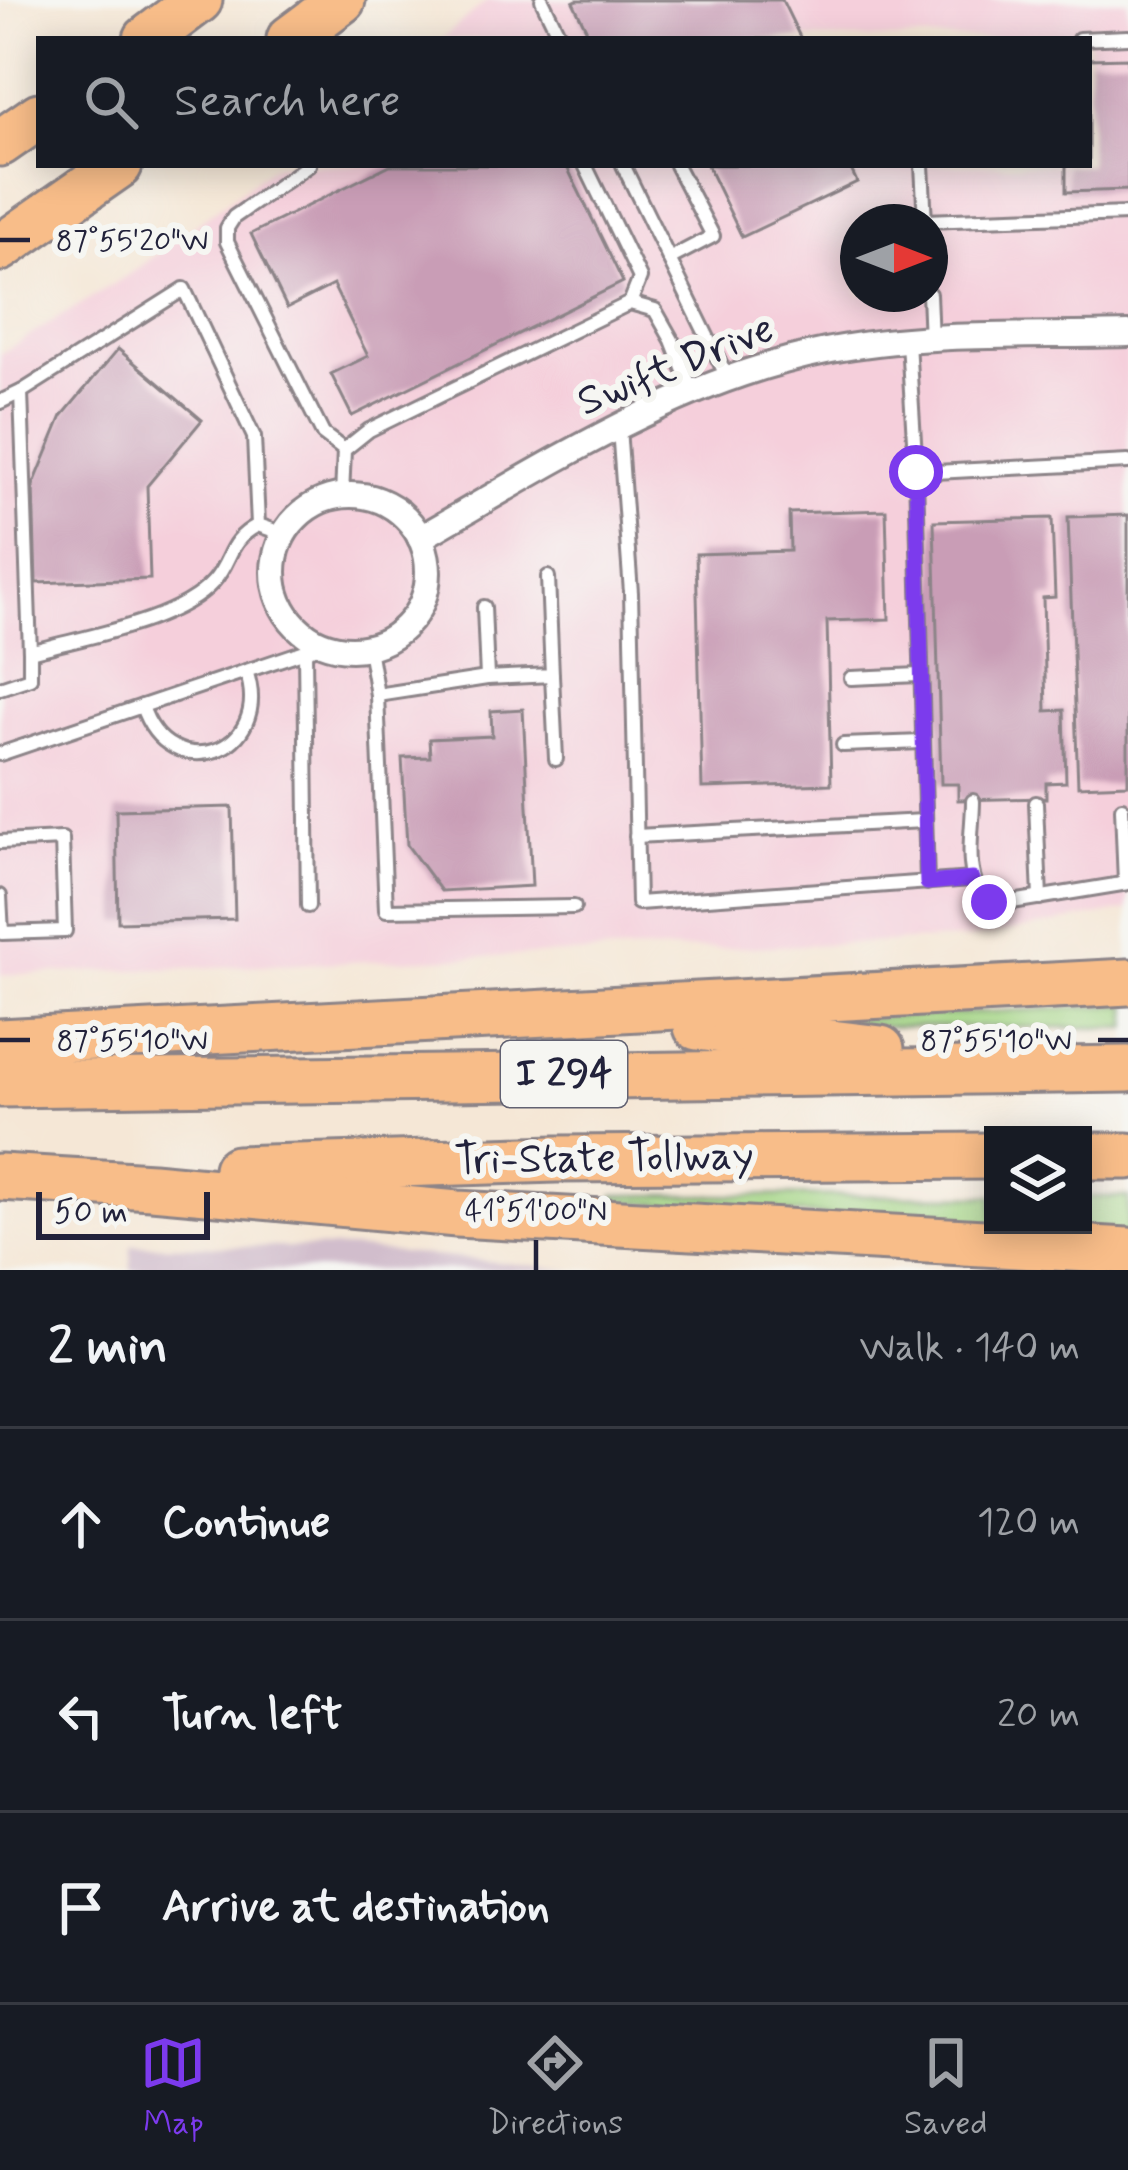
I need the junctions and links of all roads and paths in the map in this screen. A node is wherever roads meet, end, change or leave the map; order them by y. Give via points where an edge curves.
1 (199, 0) edge
2 (342, 0) edge
3 (542, 0) edge
4 (150, 36) edge
5 (294, 36) edge
6 (560, 36) edge
7 (1128, 37) edge
8 (1092, 38) edge
9 (36, 118) edge
10 (0, 143) edge
11 (115, 168) edge
12 (305, 168) edge
13 (586, 168) edge
14 (678, 168) edge
15 (922, 168) edge
16 (625, 169) edge
17 (924, 204) edge
18 (1128, 214) edge
19 (948, 221) edge
20 (0, 248) edge
21 (669, 259) junction
22 (630, 303) junction
23 (925, 312) edge
24 (1128, 334) edge
25 (920, 341) junction
26 (728, 379) junction
27 (21, 392) junction
28 (693, 394) junction
29 (0, 401) edge
30 (620, 428) junction
31 (344, 450) junction
32 (1128, 462) edge
33 (916, 472) junction
34 (341, 496) junction
35 (258, 525) junction
36 (284, 534) junction
37 (420, 538) junction
38 (548, 577) dead end
39 (484, 607) dead end
40 (314, 648) junction
41 (369, 648) junction
42 (30, 652) junction
43 (246, 671) junction
44 (552, 675) junction
45 (920, 675) junction
46 (487, 678) junction
47 (851, 678) dead end
48 (0, 688) edge
49 (377, 695) junction
50 (142, 706) junction
51 (922, 742) junction
52 (843, 745) dead end
53 (0, 754) edge
54 (556, 759) dead end
55 (973, 801) dead end
56 (1036, 803) dead end
57 (1122, 808) dead end
58 (924, 821) junction
59 (636, 836) junction
60 (0, 842) edge
61 (972, 879) junction
62 (927, 883) junction
63 (1126, 883) edge
64 (0, 896) edge
65 (1040, 898) junction
66 (308, 906) dead end
67 (574, 908) dead end
68 (1128, 982) edge
69 (500, 1015) junction
70 (0, 1042) edge
71 (990, 1070) junction
72 (1128, 1070) edge
73 (0, 1084) edge
74 (984, 1156) edge
75 (1092, 1156) edge
76 (1128, 1156) edge
77 (0, 1177) edge
78 (1128, 1251) edge

1 - 4 highway
2 - 5 highway
3 - 6 lane
7 - 8 lane
9 - 10 highway
11 - 20 highway
12 - 31 lane via 234,217 227,242 322,434
13 - 22 lane via 640,278
14 - 21 lane via 713,236
15 - 17 lane
16 - 21 lane
18 - 19 lane
21 - 26 lane
22 - 28 lane via 655,310
22 - 31 lane via 369,430
23 - 25 lane
24 - 25 street, Swift Drive
25 - 26 street, Swift Drive via 829,350
25 - 33 lane
26 - 28 street, Swift Drive
27 - 29 lane
27 - 35 lane via 184,290 254,437
27 - 42 lane
28 - 30 street, Swift Drive
30 - 37 street, Swift Drive
30 - 59 lane
31 - 34 lane
32 - 33 lane
33 - 45 lane
34 - 36 street via 308,508
34 - 37 street via 387,504
35 - 36 lane
35 - 42 lane via 237,536 214,582 174,610
36 - 40 street via 275,586
37 - 41 street via 428,583 421,605 408,625
38 - 44 lane
39 - 46 lane
40 - 41 street
40 - 43 lane
40 - 66 lane
41 - 49 lane
42 - 48 lane via 30,678
43 - 50 lane
43 - 50 lane via 248,722 207,753 158,737
44 - 46 lane
44 - 54 lane
45 - 47 lane
45 - 51 lane
46 - 49 lane
49 - 67 lane via 386,910
50 - 53 lane
51 - 52 lane
51 - 58 lane
55 - 61 lane
56 - 65 lane
57 - 63 lane
58 - 59 lane
58 - 62 lane
59 - 62 lane via 638,904
60 - 64 lane via 62,839 65,931 2,933
61 - 62 lane
61 - 65 lane via 989,902
63 - 65 lane
68 - 69 highway
69 - 70 highway
69 - 71 highway via 778,1035
71 - 72 highway, Tri-State Tollway / I 294
71 - 73 highway, Tri-State Tollway / I 294
74 - 77 highway, Tri-State Tollway / I 294
75 - 76 highway
77 - 78 highway via 457,1214

